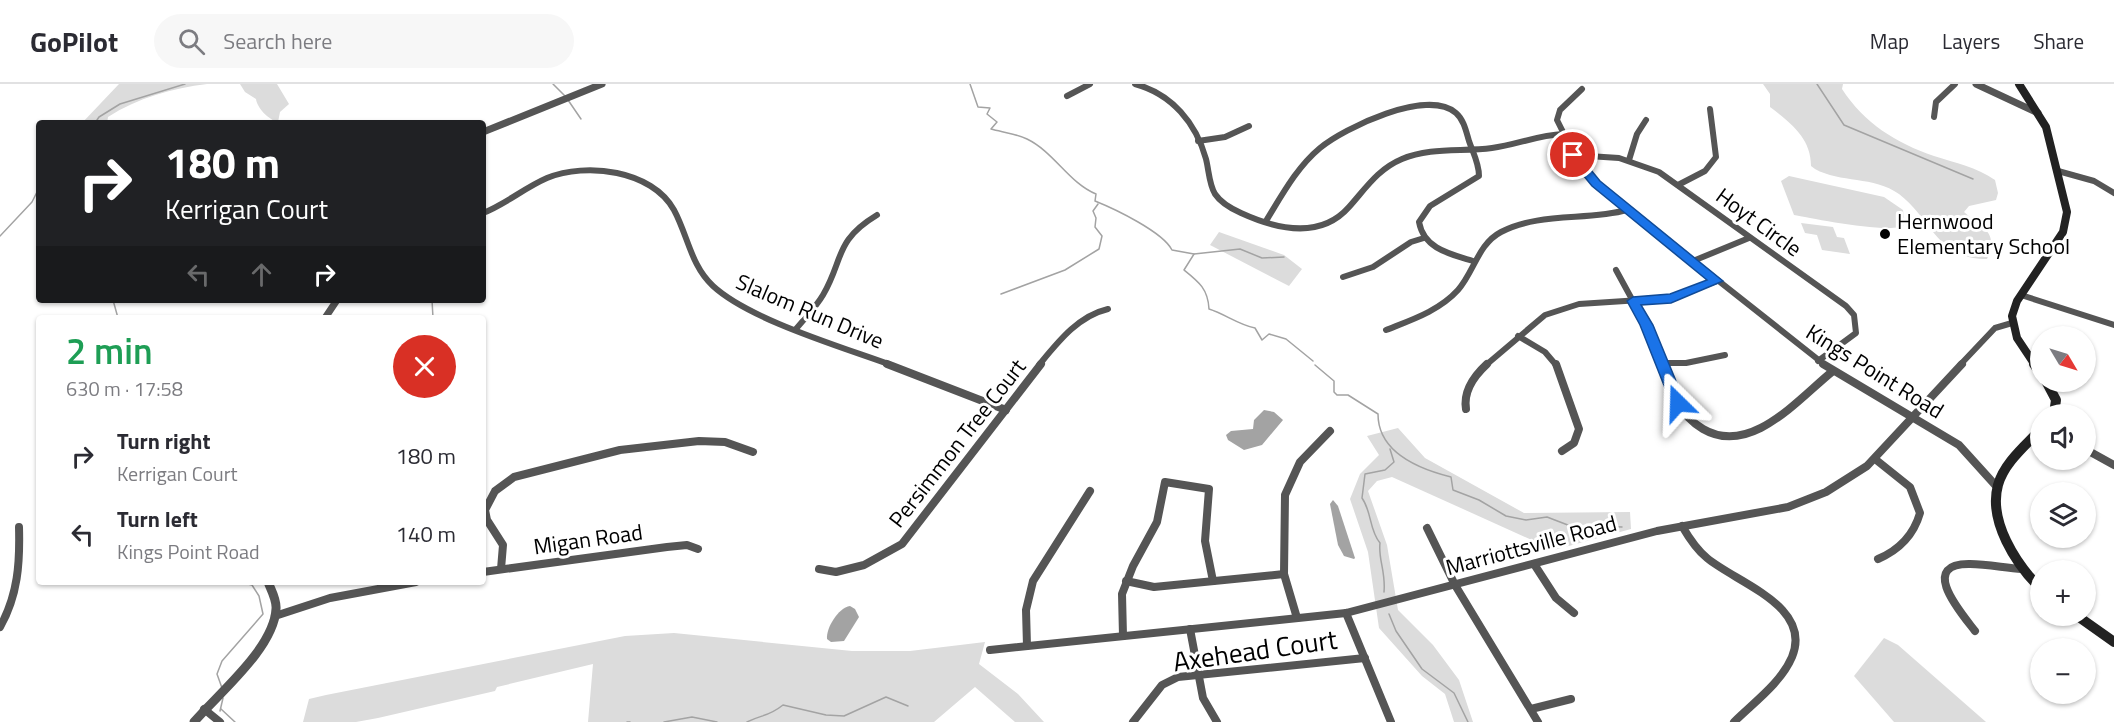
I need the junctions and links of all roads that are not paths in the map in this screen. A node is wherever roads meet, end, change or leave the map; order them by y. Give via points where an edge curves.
1 (602, 84) edge
2 (1090, 84) edge
3 (1135, 84) edge
4 (1955, 84) edge
5 (1976, 84) edge
6 (2019, 84) edge
7 (1582, 89) dead end
8 (1066, 96) dead end
9 (1710, 109) dead end
10 (2037, 113) junction
11 (1934, 117) dead end
12 (1646, 120) dead end
13 (1249, 126) dead end
14 (486, 131) edge
15 (1563, 134) junction
16 (1198, 141) junction
17 (1472, 149) junction
18 (1573, 155) junction
19 (1629, 160) junction
20 (2058, 171) junction
21 (1678, 185) junction
22 (2114, 193) edge
23 (1628, 210) junction
24 (486, 212) edge
25 (877, 215) dead end
26 (1266, 221) junction
27 (1424, 238) junction
28 (1749, 238) junction
29 (1473, 261) junction
30 (1693, 261) junction
31 (1616, 270) dead end
32 (1343, 277) dead end
33 (1717, 281) junction
34 (2020, 295) junction
35 (1633, 301) junction
36 (1108, 309) dead end
37 (2012, 323) junction
38 (2114, 325) edge
39 (796, 329) junction
40 (1386, 330) dead end
41 (1518, 336) junction
42 (1725, 355) dead end
43 (2030, 358) edge
44 (1818, 361) junction
45 (1662, 363) junction
46 (1833, 371) junction
47 (1466, 409) dead end
48 (1006, 410) junction
49 (1914, 418) junction
50 (1330, 431) dead end
51 (2030, 442) edge
52 (1562, 451) dead end
53 (753, 452) dead end
54 (2096, 455) edge
55 (1875, 459) junction
56 (2114, 465) edge
57 (1997, 487) junction
58 (1090, 491) dead end
59 (486, 508) edge
60 (486, 515) edge
61 (1682, 526) junction
62 (19, 527) dead end
63 (1427, 528) dead end
64 (698, 549) dead end
65 (1878, 558) dead end
66 (1534, 564) junction
67 (501, 569) junction
68 (819, 569) dead end
69 (2022, 569) junction
70 (486, 572) edge
71 (1284, 574) junction
72 (2030, 577) edge
73 (1126, 581) junction
74 (1213, 581) junction
75 (269, 585) edge
76 (374, 585) edge
77 (1455, 585) junction
78 (1346, 613) junction
79 (1574, 613) dead end
80 (275, 616) junction
81 (1297, 618) junction
82 (2091, 626) edge
83 (0, 627) edge
84 (1190, 629) junction
85 (1975, 631) dead end
86 (1123, 636) junction
87 (2114, 642) edge
88 (1027, 646) junction
89 (990, 650) dead end
90 (1365, 658) junction
91 (1198, 676) junction
92 (1571, 699) dead end
93 (204, 709) junction
94 (1531, 709) junction
95 (194, 722) edge
96 (220, 722) edge
97 (1133, 722) edge
98 (1217, 722) edge
99 (1391, 722) edge
100 (1538, 722) edge
101 (1734, 722) edge

1 - 14 street
2 - 8 street
3 - 16 street via 1153,88 1171,99
4 - 11 street via 1936,102
5 - 10 street
6 - 10 main road
7 - 15 street, Kings Point Road via 1557,114
9 - 21 street via 1717,151 1714,164 1698,177
10 - 20 main road via 2046,127
12 - 19 street
13 - 16 street via 1225,137
15 - 17 street via 1540,134 1501,147
15 - 18 street, Kings Point Road
16 - 26 street via 1219,199
17 - 26 street via 1430,151 1392,163 1366,183 1342,218 1326,225 1302,229
17 - 26 street via 1462,121 1453,111 1426,106 1359,124 1319,148 1304,163
17 - 27 street via 1479,176 1471,185 1426,210 1419,221
18 - 19 street, Hoyt Circle
18 - 23 street, Kings Point Road via 1596,184
19 - 21 street, Hoyt Circle
20 - 22 street via 2094,181
20 - 34 main road via 2067,209 2066,225
21 - 28 street, Hoyt Circle
23 - 29 street via 1604,217 1514,227 1493,237
23 - 30 street, Kings Point Road
24 - 39 street, Slalom Run Drive via 560,174 590,171 638,181 655,189 670,203 696,264 713,287 743,307
25 - 39 street via 846,241 824,295
27 - 29 street via 1444,252
27 - 32 street via 1372,267
28 - 30 street
28 - 44 street, Hoyt Circle via 1854,315 1857,328 1851,339
29 - 40 street via 1458,290 1442,304
30 - 33 street, Kings Point Road
31 - 35 street
33 - 35 street via 1671,298
33 - 44 street, Kings Point Road
34 - 37 main road
34 - 38 street
35 - 41 street via 1556,309
35 - 45 street
36 - 48 street, Persimmon Tree Court via 1091,315 1060,340
37 - 43 main road
37 - 49 street, Marriottsville Road via 1995,328
39 - 48 street, Slalom Run Drive
41 - 47 street via 1473,379 1464,396
41 - 52 street via 1545,352 1560,372 1579,429 1574,443
42 - 45 street via 1686,363
44 - 46 street, Kings Point Road
45 - 46 street via 1685,415 1702,429 1726,437 1750,433
46 - 49 street, Kings Point Road
48 - 68 street, Persimmon Tree Court via 902,544 864,565 836,572
49 - 55 street, Marriottsville Road
49 - 57 street, Kings Point Road via 1959,446
50 - 71 street via 1300,462 1288,485
51 - 57 main road
53 - 59 street via 717,441 620,450 514,477 495,491
54 - 56 street
55 - 61 street, Marriottsville Road via 1839,485 1799,503 1761,514
55 - 65 street via 1910,487 1920,513 1914,528 1895,550
57 - 69 main road via 2000,517
58 - 88 street via 1033,581 1026,610
60 - 67 street via 503,545
61 - 66 street, Marriottsville Road
61 - 101 street via 1711,562 1776,604 1792,630 1794,650 1787,664
62 - 83 street via 20,580
63 - 77 street
64 - 67 street, Migan Road via 679,545
66 - 77 street, Marriottsville Road
66 - 79 street via 1557,598
67 - 70 street, Migan Road
69 - 72 main road
69 - 85 street via 1966,563 1945,575 1947,592
71 - 74 street
71 - 81 street
73 - 74 street via 1154,587
73 - 74 street via 1157,522 1165,482 1209,489 1205,541
73 - 86 street via 1121,609
75 - 80 street
76 - 80 street
77 - 78 street, Marriottsville Road
77 - 94 street
78 - 81 street, Marriottsville Road
78 - 90 street
80 - 93 street via 261,644
81 - 84 street, Marriottsville Road
82 - 87 main road
84 - 86 street, Marriottsville Road
84 - 91 street
86 - 88 street, Marriottsville Road
88 - 89 street, Marriottsville Road
90 - 91 street, Axehead Court
90 - 99 street
91 - 97 street, Axehead Court via 1178,677 1162,685
91 - 98 street via 1207,707
92 - 94 street
93 - 95 street
93 - 96 street
94 - 100 street

